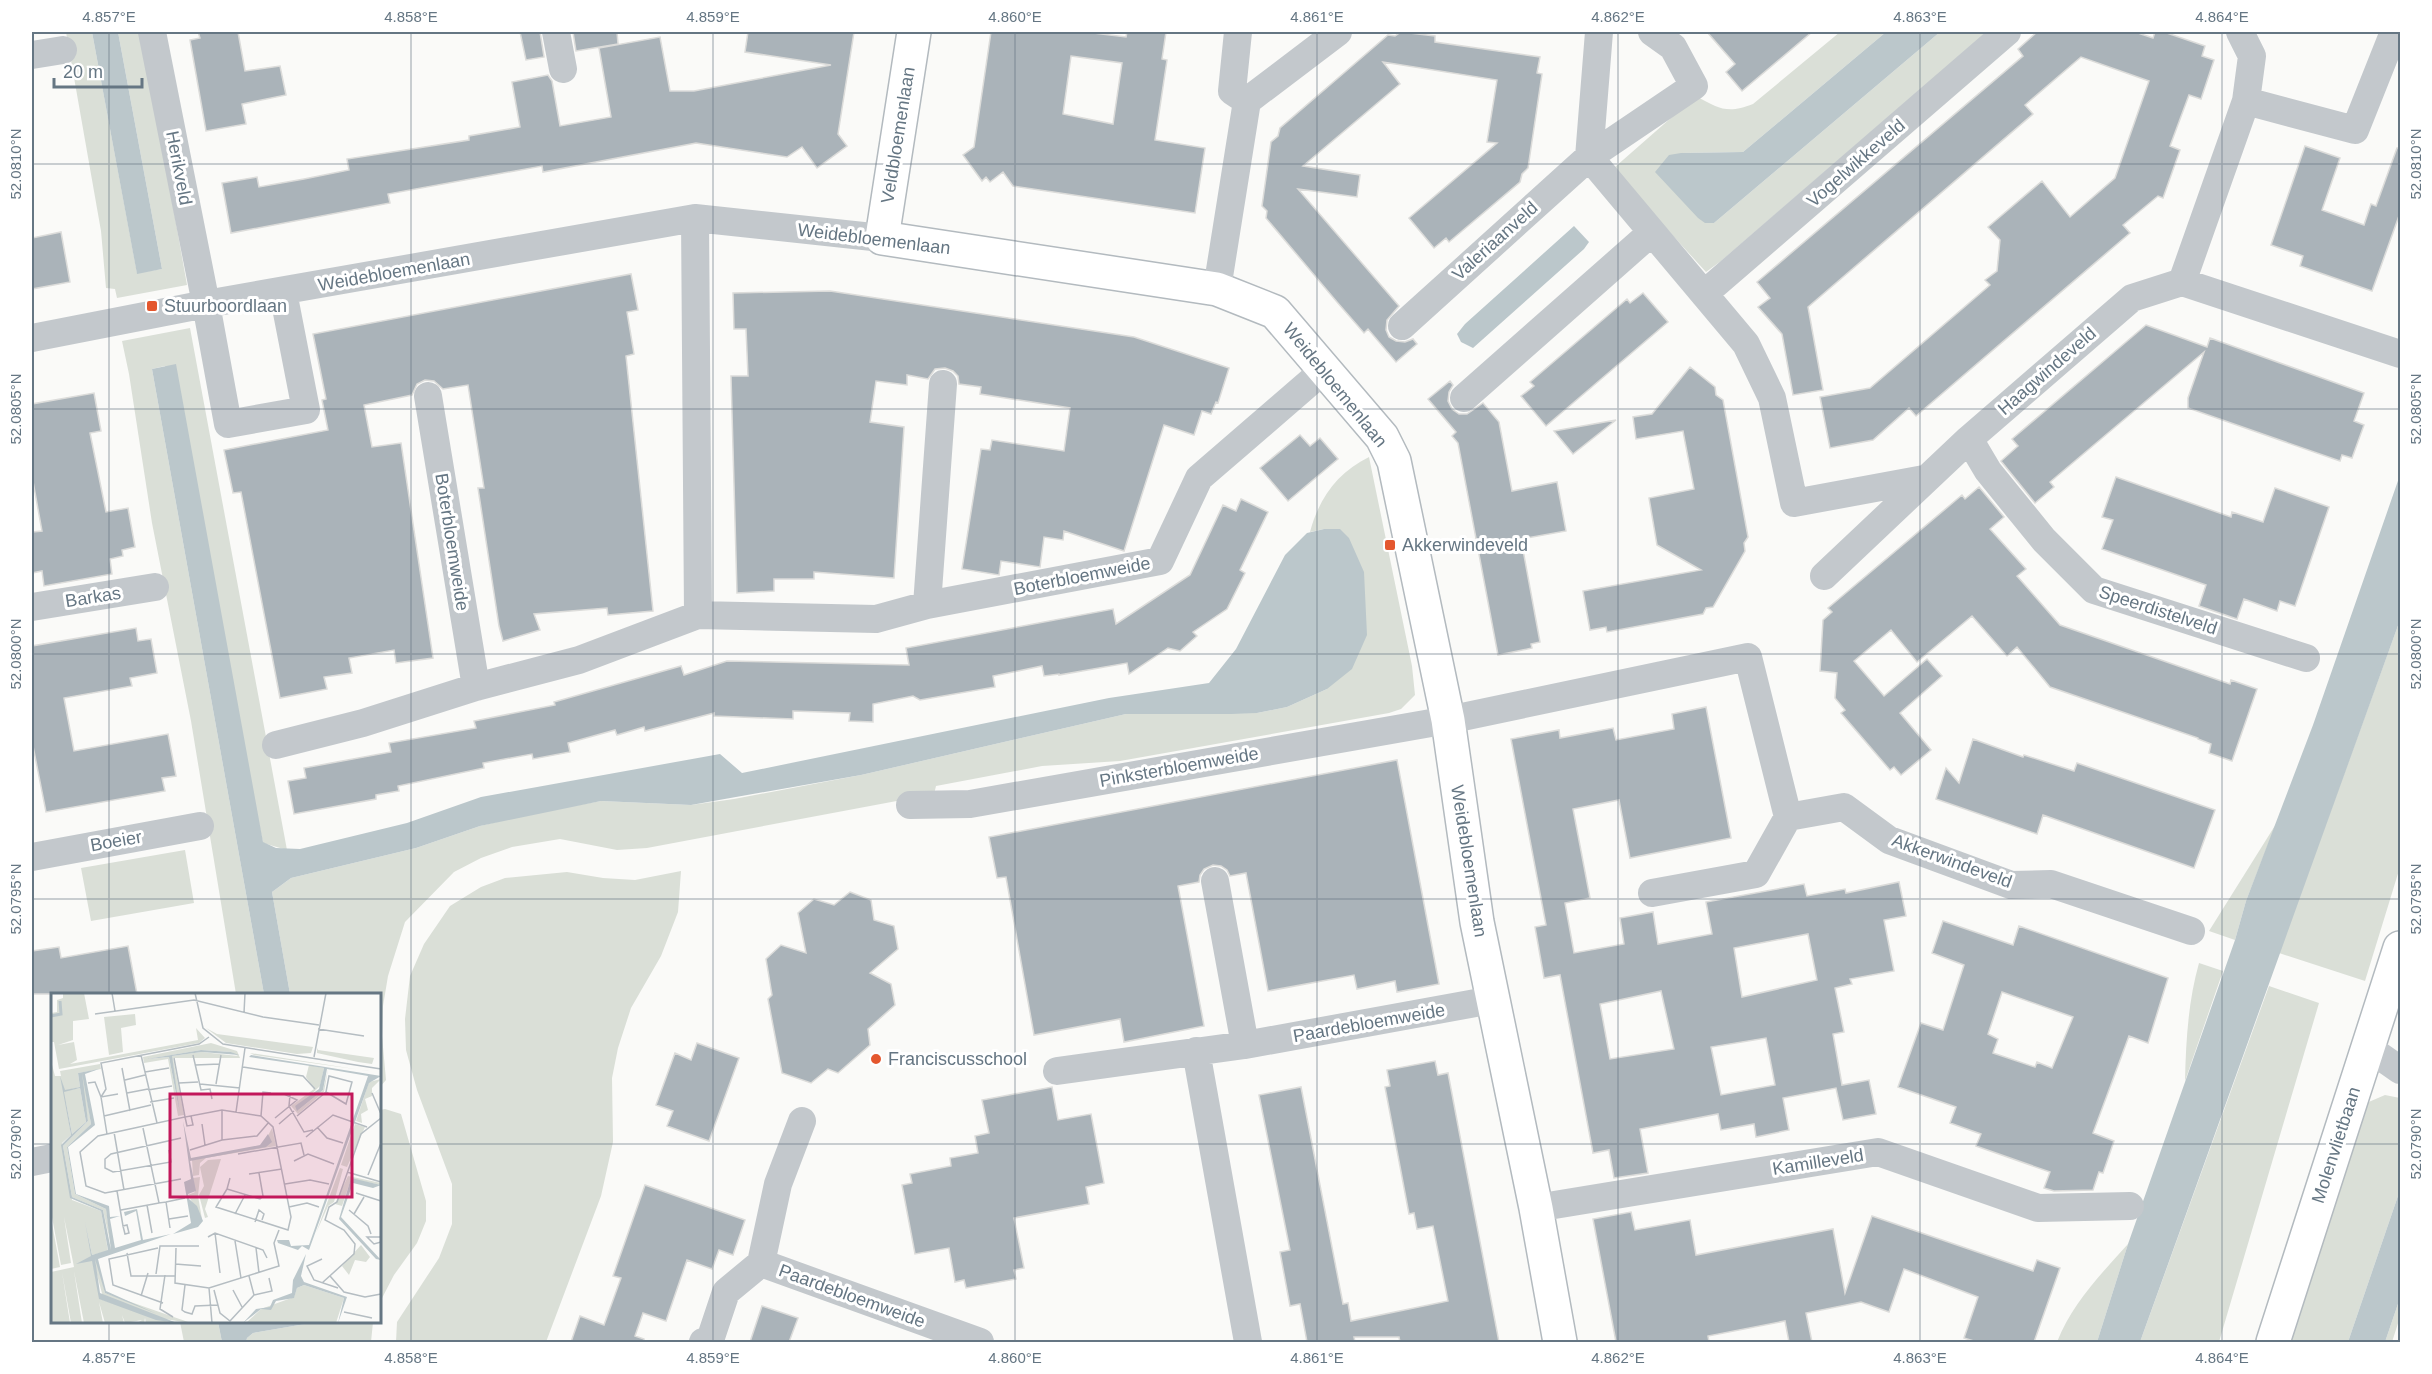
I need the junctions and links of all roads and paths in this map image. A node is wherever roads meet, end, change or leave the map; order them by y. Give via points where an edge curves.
1 (152, 32) edge
2 (556, 32) edge
3 (914, 32) edge
4 (1238, 32) edge
5 (1338, 32) edge
6 (1599, 32) edge
7 (1652, 32) edge
8 (2007, 32) edge
9 (2240, 32) edge
10 (2394, 32) edge
11 (63, 50) dead end
12 (32, 55) edge
13 (564, 69) dead end
14 (1247, 101) junction
15 (2246, 101) junction
16 (1589, 157) junction
17 (695, 218) junction
18 (1652, 232) junction
19 (882, 238) junction
20 (2182, 282) junction
21 (1217, 289) junction
22 (283, 292) junction
23 (1704, 294) junction
24 (206, 304) junction
25 (1402, 326) dead end
26 (32, 338) edge
27 (2400, 354) edge
28 (1324, 370) junction
29 (943, 384) dead end
30 (428, 396) dead end
31 (1464, 398) dead end
32 (1969, 439) junction
33 (1924, 479) junction
34 (1824, 576) dead end
35 (155, 586) dead end
36 (927, 605) junction
37 (32, 607) edge
38 (698, 615) junction
39 (2307, 658) dead end
40 (476, 687) junction
41 (1448, 720) junction
42 (276, 745) dead end
43 (910, 804) dead end
44 (1788, 817) junction
45 (200, 826) dead end
46 (32, 856) edge
47 (1215, 881) dead end
48 (1652, 893) dead end
49 (2191, 931) dead end
50 (2400, 948) edge
51 (1492, 1000) junction
52 (1245, 1045) junction
53 (2367, 1047) junction
54 (1196, 1051) junction
55 (2400, 1070) edge
56 (1057, 1071) dead end
57 (802, 1121) dead end
58 (51, 1158) edge
59 (32, 1162) edge
60 (2130, 1206) dead end
61 (1536, 1208) junction
62 (762, 1263) junction
63 (704, 1342) edge
64 (980, 1342) edge
65 (1248, 1342) edge
66 (1560, 1342) edge
67 (2273, 1342) edge

1 - 24 street, Herikveld
2 - 13 street
3 - 19 street, Veldbloemenlaan
4 - 14 street via 1232,91
5 - 14 street
6 - 16 street
7 - 16 street, Valeriaanveld via 1673,47 1694,86
8 - 23 street, Vogelwikkeveld
9 - 15 street via 2252,56
10 - 15 street via 2355,130
11 - 12 street
14 - 21 street
15 - 20 street
16 - 18 street
16 - 25 street, Valeriaanveld
17 - 19 street, Weidebloemenlaan
17 - 22 street, Weidebloemenlaan
17 - 38 street
18 - 23 street
18 - 31 street
19 - 21 street, Weidebloemenlaan
20 - 27 street
20 - 32 street, Haagwindeveld via 2132,298
21 - 28 street, Weidebloemenlaan via 1275,312
22 - 24 street, Weidebloemenlaan
22 - 24 street via 306,410 228,424
23 - 33 street via 1746,344 1772,398 1794,503
24 - 26 street, Weidebloemenlaan
28 - 36 street, Boterbloemweide via 1199,478 1160,561
28 - 41 street, Weidebloemenlaan via 1382,437 1394,461
29 - 36 street
30 - 40 street, Boterbloemweide
32 - 33 street, Haagwindeveld
32 - 39 street, Speerdistelveld via 1988,471 2044,540 2094,590
33 - 34 street, Haagwindeveld
35 - 37 street, Barkas
36 - 38 street, Boterbloemweide via 876,619
38 - 40 street, Boterbloemweide via 579,660
40 - 42 street, Boterbloemweide via 363,723
41 - 43 street, Pinksterbloemweide via 970,804
41 - 44 street via 1748,657
41 - 51 street, Weidebloemenlaan
44 - 48 street via 1756,874
44 - 49 street, Akkerwindeveld via 1844,807 1889,840 2011,885 2050,884
45 - 46 street, Boeier
47 - 52 street
50 - 53 street, Molenvlietbaan
51 - 52 street, Paardebloemweide
51 - 61 street, Weidebloemenlaan
52 - 54 street, Paardebloemweide
53 - 55 street
53 - 67 street, Molenvlietbaan
54 - 56 street, Paardebloemweide
54 - 65 street
57 - 62 street, Paardebloemweide via 778,1184
58 - 59 street
60 - 61 street, Kamilleveld via 2038,1208 1878,1152
61 - 66 street, Weidebloemenlaan
62 - 63 street via 726,1292 710,1340
62 - 64 street, Paardebloemweide

